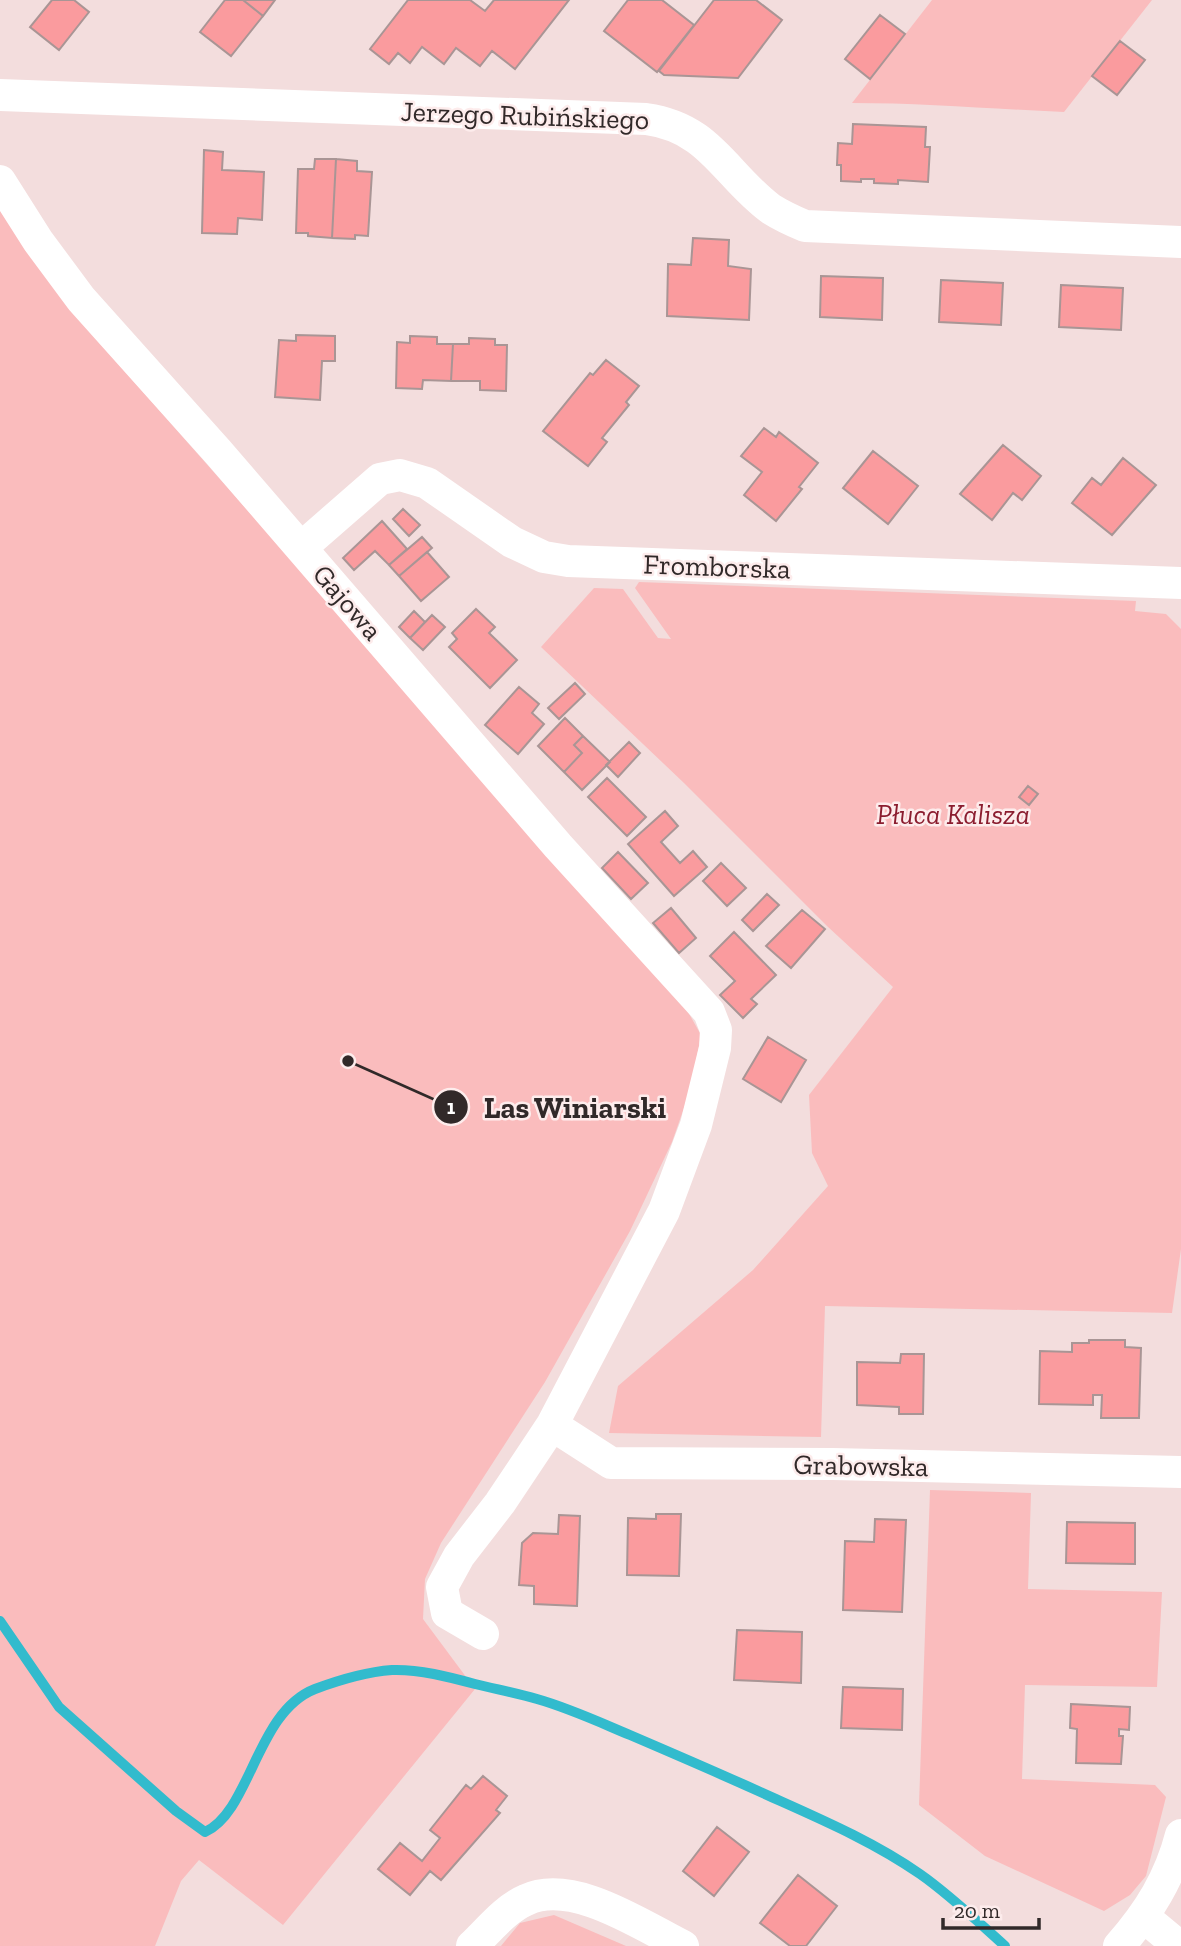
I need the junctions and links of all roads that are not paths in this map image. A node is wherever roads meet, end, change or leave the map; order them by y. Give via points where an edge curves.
1 (0, 95) edge
2 (0, 181) edge
3 (1181, 243) edge
4 (301, 548) junction
5 (1181, 583) edge
6 (552, 1425) junction
7 (1181, 1472) edge
8 (483, 1634) dead end
9 (1181, 1835) edge
10 (1144, 1917) junction
11 (472, 1946) edge
12 (683, 1946) edge
13 (1119, 1946) edge
14 (1179, 1946) edge

1 - 3 street, Jerzego Rubińskiego via 664,121 698,137 772,209 805,226
2 - 4 street, Gajowa via 81,299
4 - 5 street, Fromborska via 380,479 400,475 426,483 512,542 544,557 568,561
4 - 6 street, Gajowa via 558,846 709,1012 716,1030 696,1125 664,1211
6 - 7 street, Grabowska via 611,1463
6 - 8 street via 442,1587 447,1613
9 - 10 street via 1162,1888
10 - 13 street
10 - 14 street
11 - 12 street via 524,1900 560,1893 609,1909

